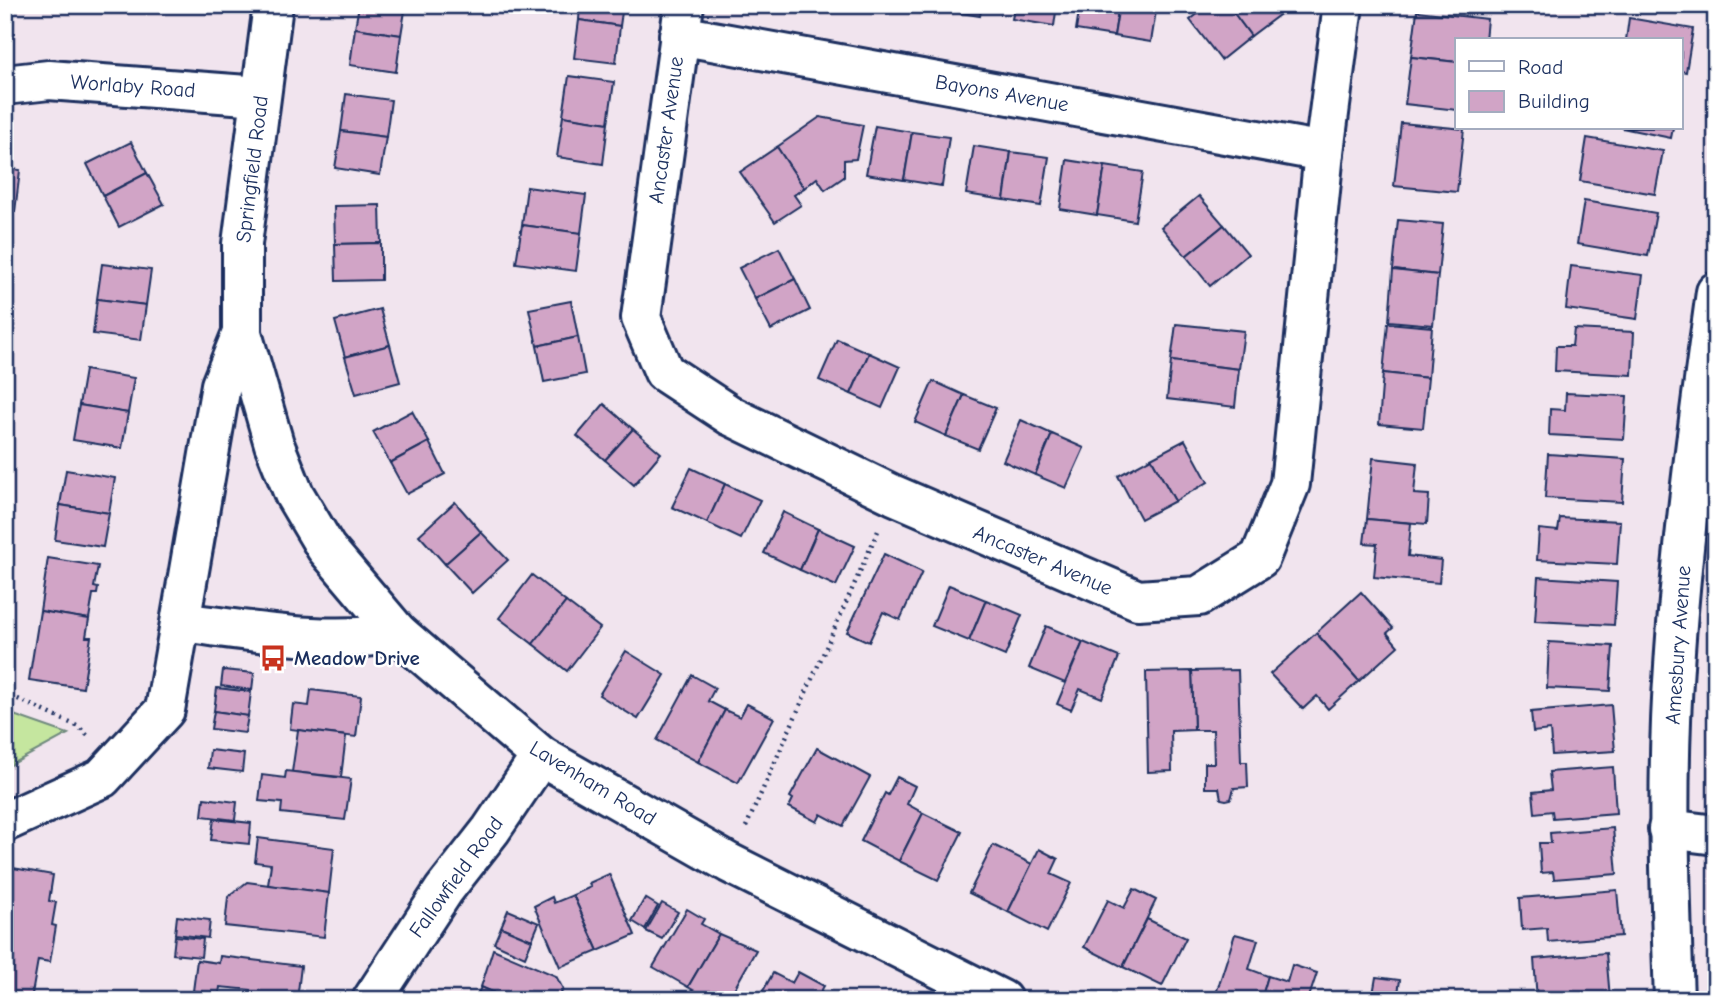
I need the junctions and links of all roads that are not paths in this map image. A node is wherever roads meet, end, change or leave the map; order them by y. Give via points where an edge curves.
1 (273, 5) edge
2 (1343, 5) edge
3 (682, 20) edge
4 (5, 85) edge
5 (260, 96) junction
6 (1324, 152) junction
7 (1716, 292) edge
8 (242, 333) junction
9 (1706, 439) edge
10 (181, 622) junction
11 (398, 633) junction
12 (541, 756) junction
13 (5, 822) edge
14 (1668, 829) junction
15 (1716, 835) edge
16 (373, 1000) edge
17 (1002, 1000) edge
18 (1674, 1000) edge

1 - 5 street, Springfield Road
2 - 6 street, Ancaster Avenue
3 - 6 street, Bayons Avenue
3 - 6 street, Ancaster Avenue via 641,318 664,372 731,416 894,495 1138,600 1199,596 1260,558 1290,484
4 - 5 street, Worlaby Road via 49,80
5 - 8 street, Springfield Road via 243,244
7 - 9 street, Amesbury Avenue
8 - 10 street via 221,385
8 - 11 street, Lavenham Road via 274,444 294,494 326,548
9 - 14 street, Amesbury Avenue via 1674,666
10 - 11 street via 326,639
10 - 13 street via 166,710 102,778
11 - 12 street, Lavenham Road
12 - 16 street, Fallowfield Road via 444,890
12 - 17 street, Lavenham Road via 729,863
14 - 15 street
14 - 18 street, Amesbury Avenue

